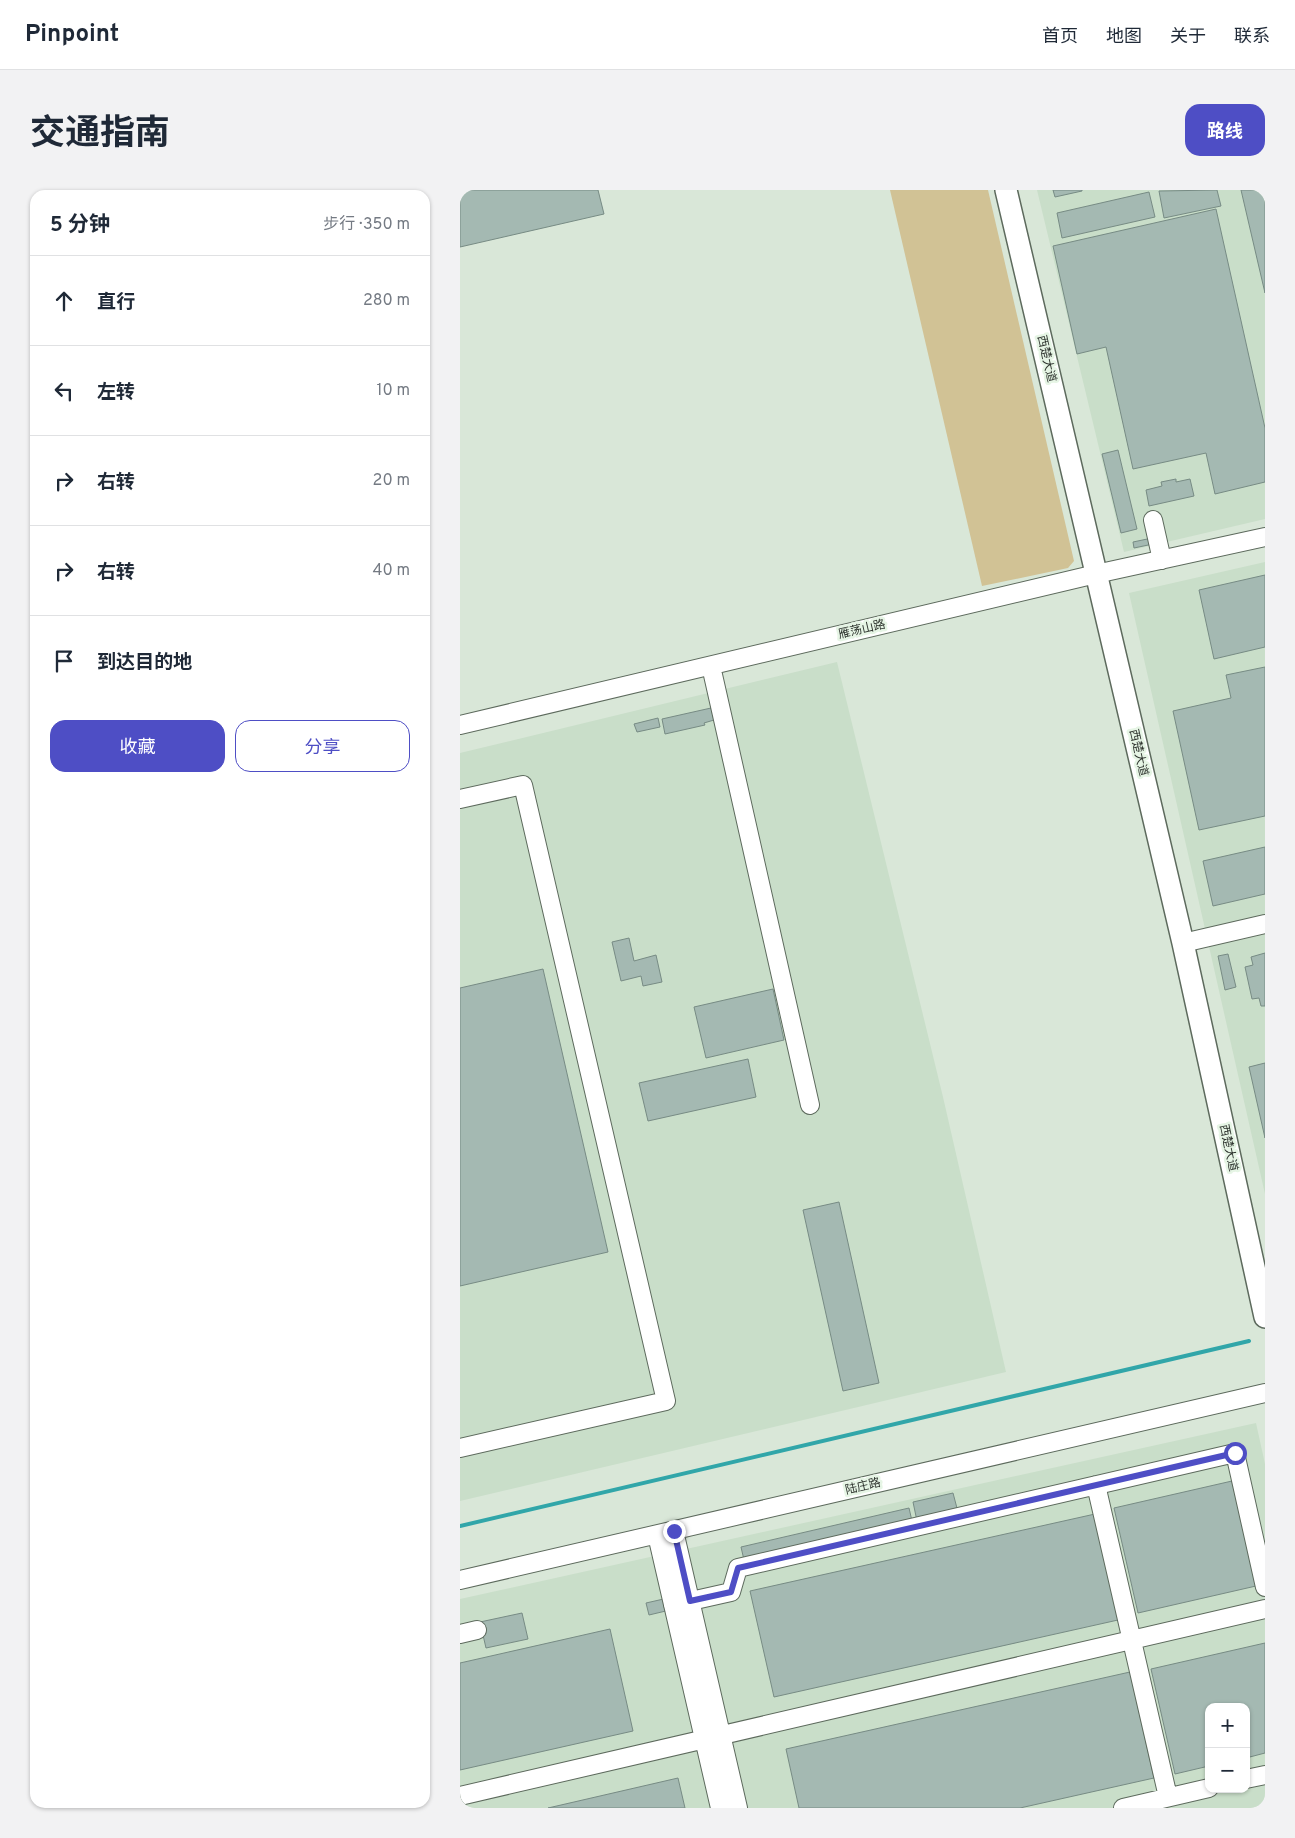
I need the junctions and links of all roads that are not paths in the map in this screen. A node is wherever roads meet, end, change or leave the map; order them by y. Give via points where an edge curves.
1 (1006, 190) edge
2 (1153, 520) dead end
3 (1265, 537) edge
4 (1162, 560) junction
5 (1096, 574) junction
6 (711, 666) junction
7 (460, 726) edge
8 (460, 799) edge
9 (1265, 924) edge
10 (1183, 943) junction
11 (810, 1105) dead end
12 (1265, 1317) edge
13 (1265, 1393) edge
14 (460, 1448) edge
15 (1096, 1485) junction
16 (674, 1531) junction
17 (657, 1535) junction
18 (460, 1580) edge
19 (1265, 1587) edge
20 (690, 1601) junction
21 (673, 1605) junction
22 (1265, 1609) edge
23 (477, 1630) dead end
24 (460, 1634) edge
25 (1132, 1640) junction
26 (722, 1736) junction
27 (704, 1740) junction
28 (1265, 1774) edge
29 (1250, 1778) edge
30 (1205, 1789) edge
31 (460, 1796) edge
32 (1171, 1801) edge
33 (720, 1808) edge
34 (738, 1808) edge
35 (1123, 1808) edge

1 - 5 main road, 西楚大道
2 - 4 street
3 - 4 street, 雁荡山路
4 - 5 street, 雁荡山路
5 - 6 street, 雁荡山路
5 - 10 main road, 西楚大道
6 - 7 street, 雁荡山路
6 - 11 street
8 - 14 street via 523,785 666,1401
9 - 10 street
10 - 12 main road, 西楚大道
13 - 16 street, 陆庄路
15 - 19 street via 1235,1453
15 - 20 street via 738,1568 731,1592
15 - 25 street
16 - 17 street, 陆庄路
16 - 20 street
17 - 18 street, 陆庄路
17 - 21 street
20 - 21 street
20 - 26 street
21 - 27 street
22 - 25 street
23 - 24 street
25 - 26 street
25 - 32 street
26 - 27 street
26 - 34 street
27 - 31 street
27 - 33 street
28 - 29 street
30 - 32 street
32 - 35 street

